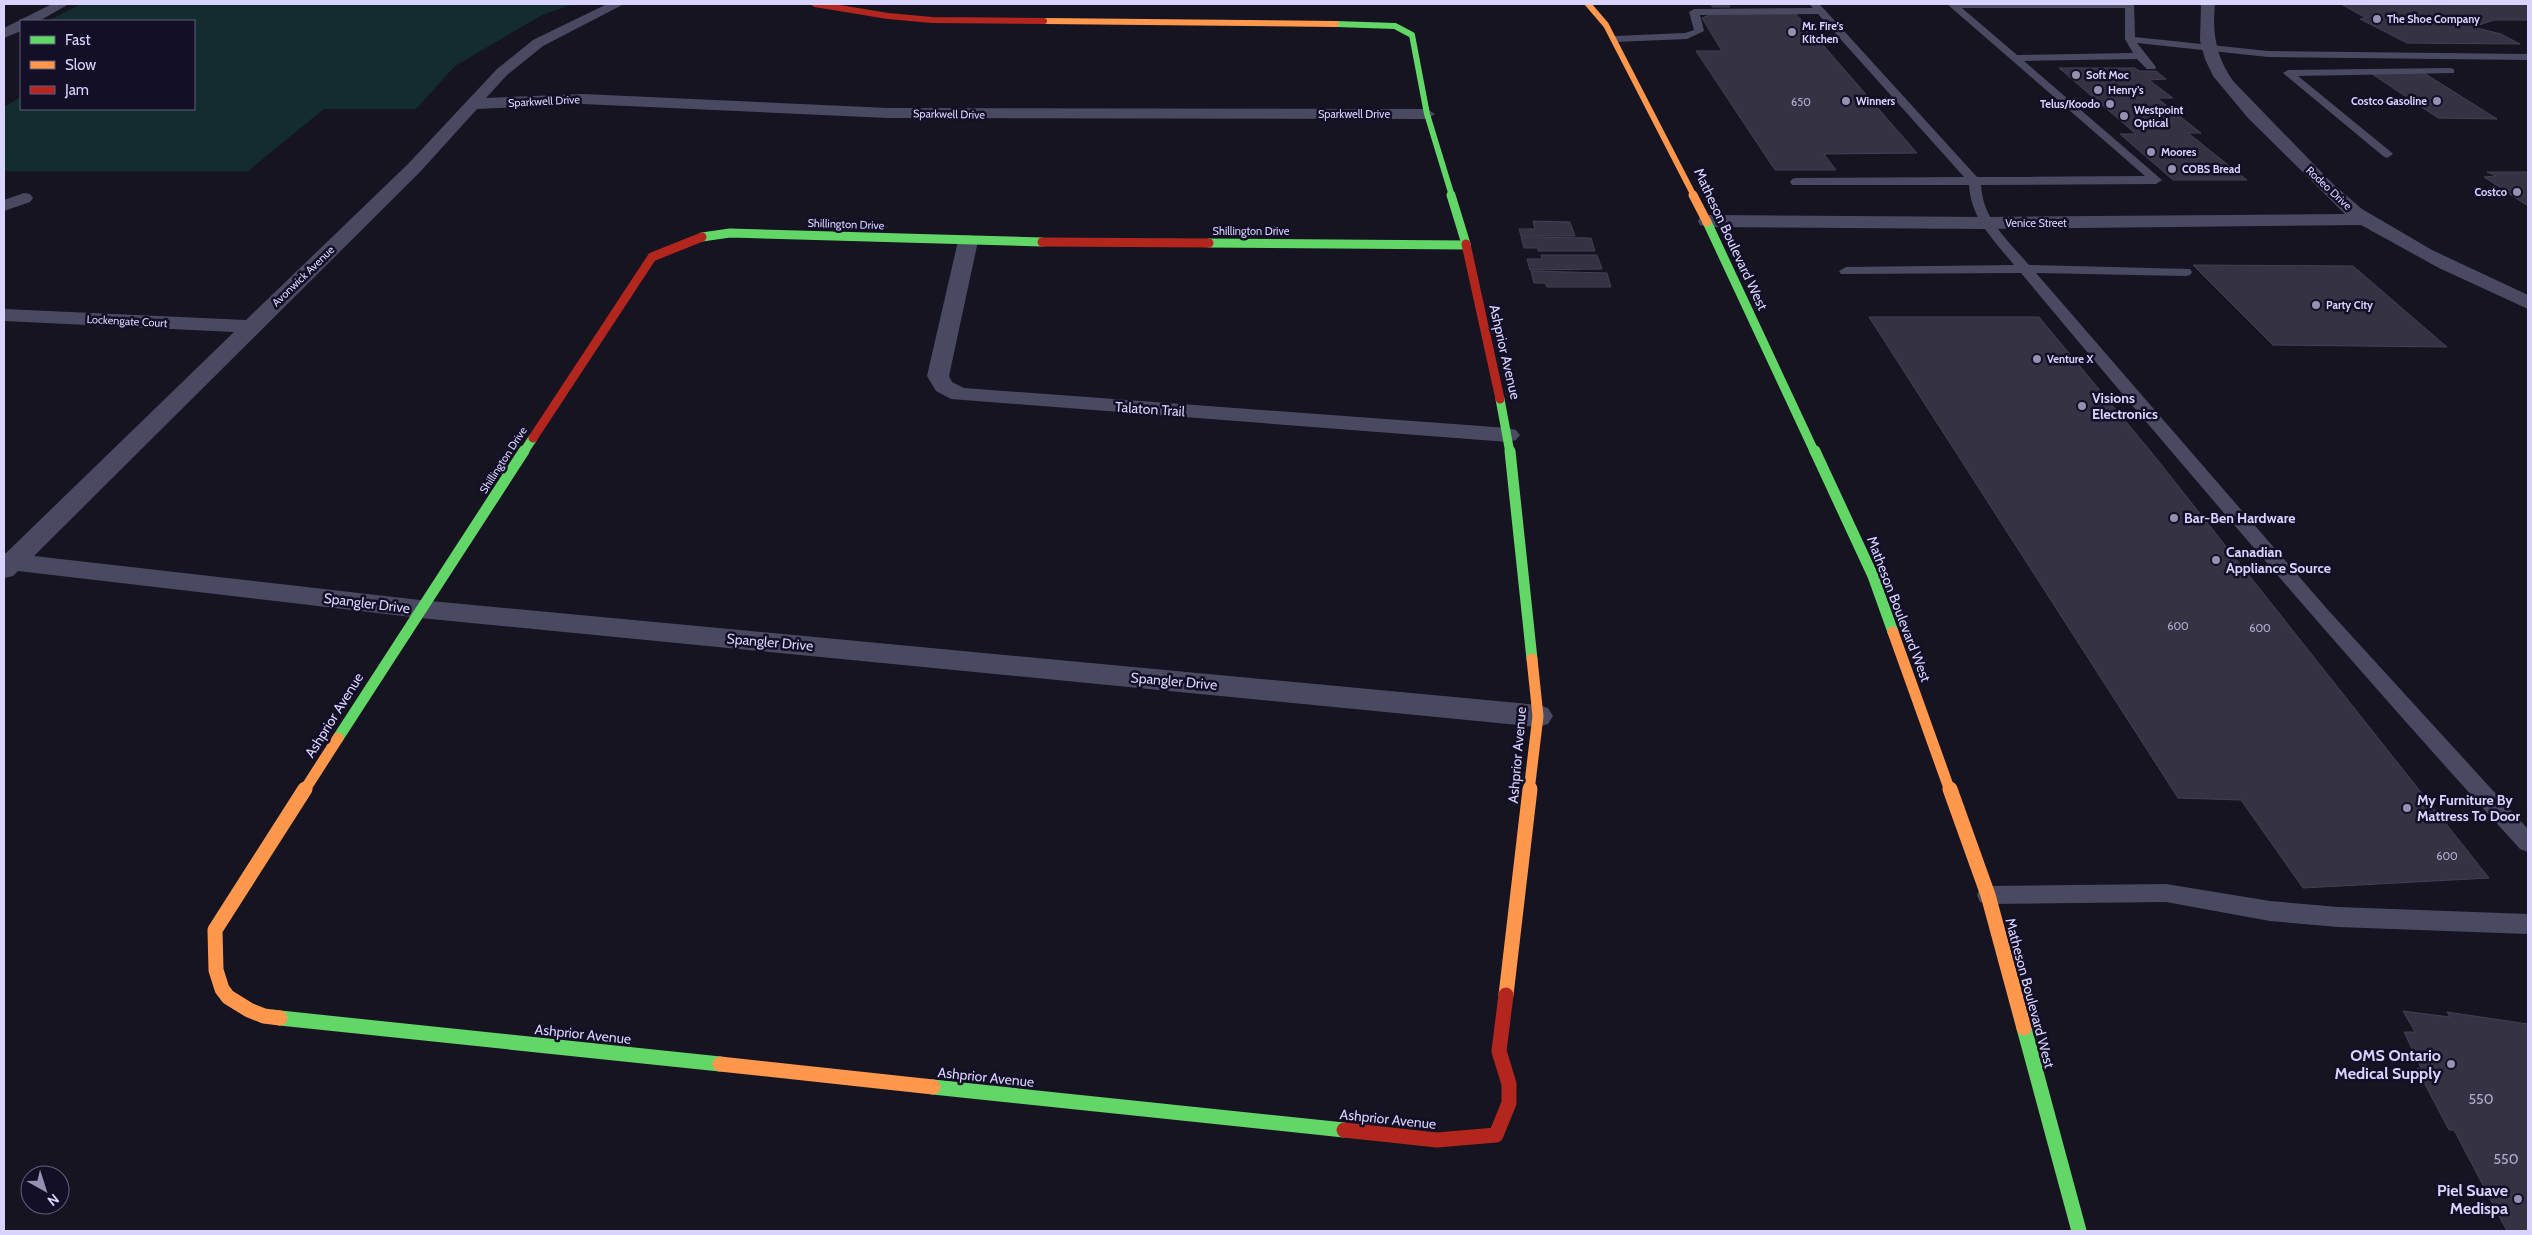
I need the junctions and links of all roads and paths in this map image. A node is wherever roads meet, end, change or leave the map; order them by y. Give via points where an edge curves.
1 (62, 4) edge
2 (617, 4) edge
3 (815, 4) edge
4 (1591, 4) edge
5 (1953, 4) edge
6 (2208, 4) edge
7 (1691, 8) edge
8 (1818, 8) edge
9 (31, 20) edge
10 (20, 26) edge
11 (4, 34) edge
12 (2130, 38) junction
13 (1615, 39) junction
14 (2208, 46) junction
15 (2138, 56) junction
16 (2528, 57) edge
17 (2014, 58) junction
18 (2151, 67) dead end
19 (2450, 71) dead end
20 (471, 104) junction
21 (1427, 114) junction
22 (2388, 154) dead end
23 (1796, 182) dead end
24 (1975, 182) junction
25 (24, 198) dead end
26 (4, 206) edge
27 (2364, 220) junction
28 (1707, 221) junction
29 (1986, 223) junction
30 (968, 241) junction
31 (1466, 245) junction
32 (2024, 269) junction
33 (1846, 271) dead end
34 (2185, 272) dead end
35 (2528, 303) edge
36 (4, 315) edge
37 (251, 327) junction
38 (1508, 435) junction
39 (7, 564) edge
40 (420, 609) junction
41 (1538, 716) junction
42 (2528, 843) edge
43 (1988, 895) junction
44 (2528, 924) edge
45 (2079, 1231) edge

1 - 9 street
2 - 20 street, Avonwick Avenue via 538,44 502,72
3 - 21 street, Ashprior Avenue via 932,20 1395,26 1412,35
4 - 13 street, Matheson Boulevard West
5 - 12 lane via 2130,5
5 - 17 lane
6 - 14 street, Rodeo Drive via 2205,28
7 - 8 lane
7 - 13 lane via 1699,31 1687,36
8 - 24 lane
10 - 11 street
12 - 14 lane
12 - 15 lane
13 - 28 street, Matheson Boulevard West
14 - 16 lane via 2268,54
14 - 27 street, Rodeo Drive via 2221,76 2265,126
15 - 17 lane
15 - 18 lane
17 - 24 lane via 2156,180
19 - 22 lane via 2288,73
20 - 21 street, Sparkwell Drive via 599,99 888,113
20 - 37 street, Avonwick Avenue via 414,168
21 - 31 street, Ashprior Avenue
23 - 24 lane
24 - 29 lane via 1976,201
25 - 26 street
27 - 29 street, Venice Street
27 - 35 street, Rodeo Drive via 2462,273
28 - 29 street, Venice Street
28 - 43 street, Matheson Boulevard West via 1873,576
29 - 32 lane
30 - 31 street, Shillington Drive
30 - 38 street, Talaton Trail via 938,376 944,386 958,394
30 - 40 street, Shillington Drive via 730,232 708,234 652,257
31 - 38 street, Ashprior Avenue
32 - 33 lane
32 - 34 lane
32 - 42 lane via 2285,574
36 - 37 street, Lockengate Court
37 - 39 street, Avonwick Avenue
38 - 41 street, Ashprior Avenue
39 - 40 street, Spangler Drive
40 - 41 street, Spangler Drive
40 - 41 street, Ashprior Avenue via 215,930 214,960 221,988 234,1003 264,1016 1436,1140 1496,1135 1507,1115 1510,1085 1499,1051
43 - 44 lane via 2166,894 2270,911
43 - 45 street, Matheson Boulevard West

